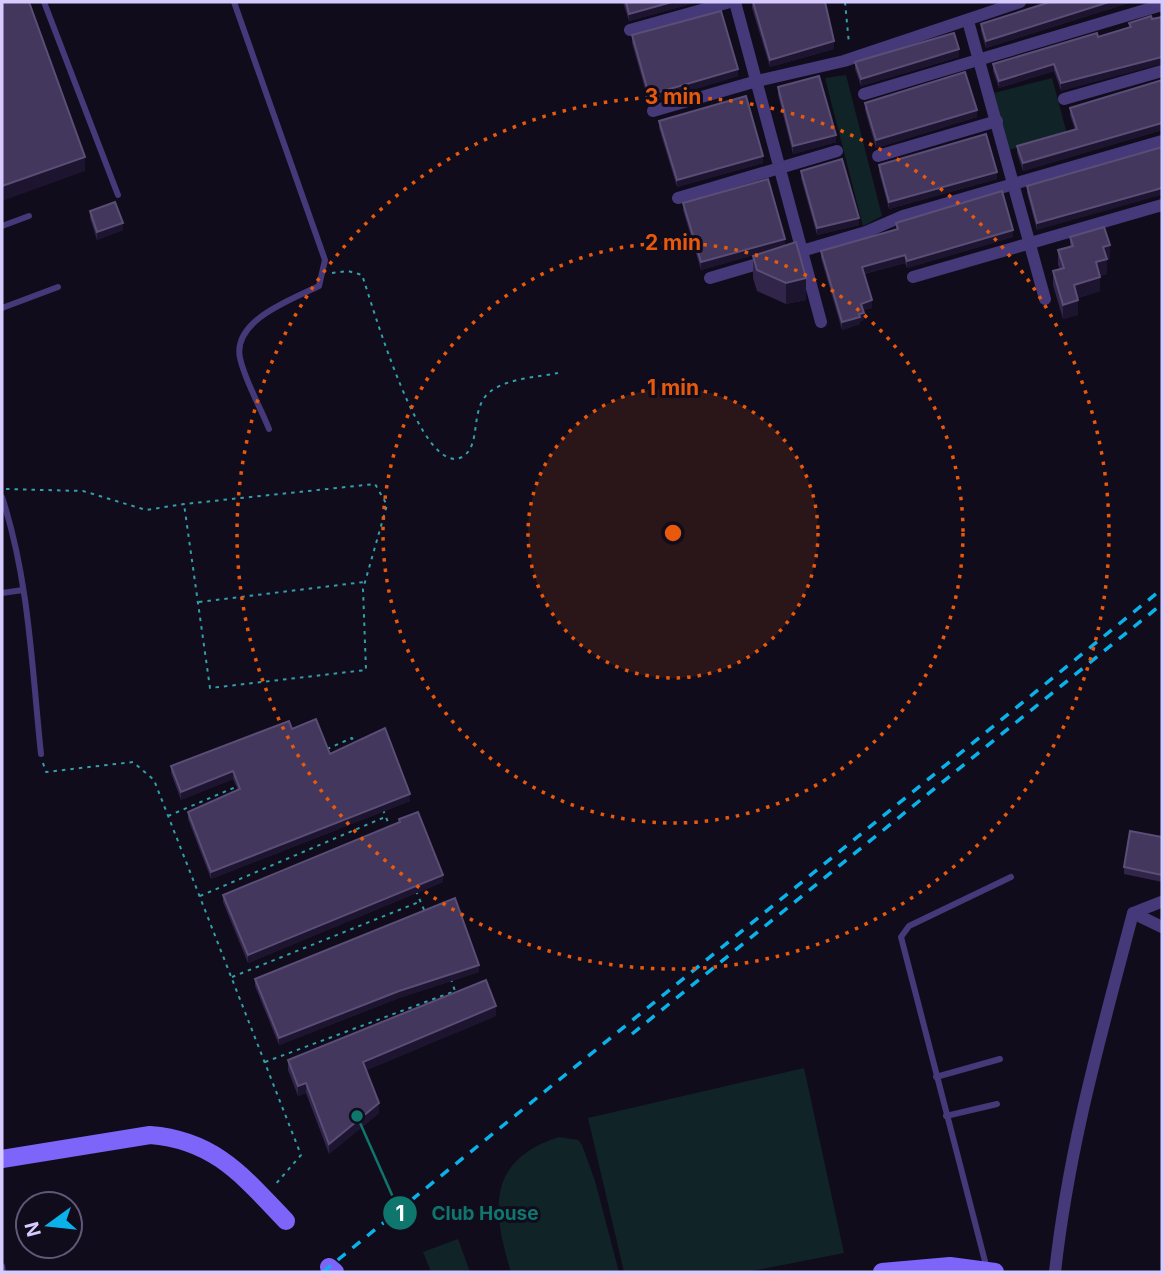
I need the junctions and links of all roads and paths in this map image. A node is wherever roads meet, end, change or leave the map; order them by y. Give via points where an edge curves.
1 (44, 2) edge
2 (234, 2) edge
3 (733, 2) edge
4 (845, 2) edge
5 (1020, 2) edge
6 (1162, 5) edge
7 (968, 21) junction
8 (630, 30) dead end
9 (851, 59) junction
10 (980, 59) junction
11 (1162, 71) edge
12 (757, 81) junction
13 (864, 94) dead end
14 (1064, 99) dead end
15 (653, 111) dead end
16 (997, 121) junction
17 (1162, 141) edge
18 (838, 150) dead end
19 (878, 156) dead end
20 (780, 168) junction
21 (1014, 184) junction
22 (118, 195) dead end
23 (678, 198) dead end
24 (1162, 205) edge
25 (29, 216) dead end
26 (2, 226) edge
27 (1030, 243) junction
28 (802, 250) junction
29 (324, 274) junction
30 (914, 277) dead end
31 (710, 278) dead end
32 (58, 287) dead end
33 (1045, 299) dead end
34 (2, 308) edge
35 (821, 322) dead end
36 (558, 373) dead end
37 (269, 429) dead end
38 (2, 490) edge
39 (2, 497) edge
40 (184, 504) junction
41 (365, 581) junction
42 (23, 590) junction
43 (5, 592) edge
44 (198, 603) junction
45 (328, 749) edge
46 (357, 750) edge
47 (41, 754) joint
48 (242, 785) edge
49 (381, 805) edge
50 (168, 816) junction
51 (386, 817) junction
52 (391, 829) edge
53 (1011, 877) dead end
54 (416, 889) edge
55 (199, 896) junction
56 (421, 901) junction
57 (1161, 902) edge
58 (1133, 913) junction
59 (426, 914) edge
60 (1162, 928) edge
61 (231, 977) junction
62 (450, 978) edge
63 (1000, 1059) dead end
64 (265, 1062) junction
65 (936, 1077) junction
66 (997, 1104) dead end
67 (946, 1116) junction
68 (2, 1159) edge
69 (262, 1195) junction
70 (286, 1221) dead end
71 (2, 1266) edge
72 (950, 1269) edge
73 (3, 1272) edge
74 (882, 1272) edge
75 (991, 1272) edge
76 (1055, 1272) edge

1 - 22 lane
2 - 29 lane via 325,260
3 - 8 street
3 - 12 street
4 - 9 path
5 - 7 street
6 - 10 street
7 - 9 street
7 - 10 street
9 - 12 street
10 - 13 street
10 - 16 street
11 - 14 street
12 - 15 street
12 - 20 street
16 - 19 street
16 - 21 street
17 - 21 street
18 - 20 street
20 - 23 street
20 - 28 street
21 - 27 street
21 - 28 street
24 - 27 street
25 - 26 lane
27 - 30 street
27 - 33 street
28 - 31 street
28 - 35 street
29 - 36 path via 348,271 362,275 410,410 438,454 462,457 472,447 479,406 493,389
29 - 37 lane via 319,286 252,324 240,342 240,357
32 - 34 lane
38 - 40 path via 83,491 146,510
39 - 42 lane
40 - 41 path via 375,484 387,505
40 - 44 path
41 - 44 path
41 - 44 path via 366,670 211,688
42 - 43 lane
42 - 47 lane
45 - 46 path via 352,738
47 - 50 path via 46,772 133,762 154,780
48 - 50 path
49 - 51 path
50 - 55 path
51 - 52 path
51 - 55 path
53 - 65 lane via 909,926 901,937
54 - 56 path
55 - 61 path
56 - 59 path
56 - 61 path
57 - 58 street
58 - 60 street
58 - 76 street via 1083,1100 1064,1192
61 - 64 path
62 - 64 path via 455,991
63 - 65 lane
64 - 69 path via 301,1155
65 - 67 lane
66 - 67 lane
67 - 75 lane
68 - 69 main road via 150,1135 171,1136 192,1142 236,1167
69 - 70 main road
71 - 73 lane
72 - 74 main road
72 - 75 main road

